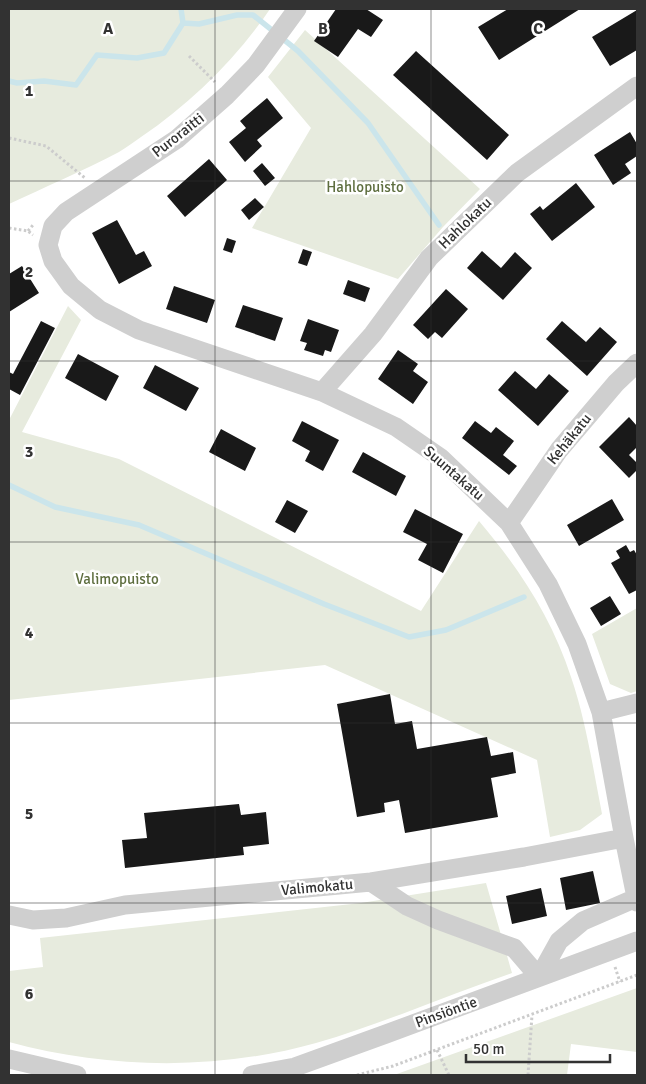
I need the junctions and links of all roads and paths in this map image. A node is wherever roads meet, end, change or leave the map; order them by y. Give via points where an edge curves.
1 (297, 9) edge
2 (189, 56) dead end
3 (220, 75) dead end
4 (637, 86) edge
5 (208, 88) dead end
6 (221, 88) junction
7 (9, 138) edge
8 (91, 172) dead end
9 (84, 177) junction
10 (77, 182) dead end
11 (98, 190) junction
12 (34, 224) dead end
13 (28, 231) dead end
14 (48, 245) joint
15 (637, 363) edge
16 (322, 392) junction
17 (510, 523) junction
18 (637, 703) edge
19 (601, 712) junction
20 (624, 838) junction
21 (371, 882) junction
22 (637, 900) edge
23 (9, 915) edge
24 (637, 941) edge
25 (637, 975) edge
26 (539, 978) junction
27 (532, 1015) junction
28 (437, 1050) junction
29 (9, 1059) edge
30 (77, 1075) edge
31 (252, 1075) edge
32 (357, 1075) edge
33 (450, 1075) edge
34 (528, 1075) edge

1 - 6 street, Puroraitti via 256,65
2 - 6 path
3 - 6 path
4 - 16 street, Hahlokatu via 517,173 429,258 373,334
5 - 6 path
6 - 11 street, Puroraitti via 177,139
7 - 9 path via 46,146
8 - 9 path
9 - 10 path
9 - 11 path
11 - 14 street, Puroraitti via 66,212 53,226
12 - 13 path
14 - 16 street, Suuntakatu via 53,261 71,286 100,310 139,330
15 - 17 street, Kehäkatu via 559,450
16 - 17 street, Suuntakatu via 396,427 441,458
17 - 19 street, Suuntakatu via 552,592 576,644
18 - 19 street
19 - 20 street, Suuntakatu
20 - 21 street, Valimokatu
20 - 22 street, Suuntakatu
21 - 23 street, Valimokatu via 125,905 66,918 33,920
21 - 26 street via 407,906 514,948
22 - 26 street via 583,920 559,940
24 - 26 street, Pinsiöntie
25 - 27 path
26 - 31 street, Pinsiöntie via 295,1067
27 - 28 path
27 - 34 path
28 - 32 path
28 - 33 path
29 - 30 street

